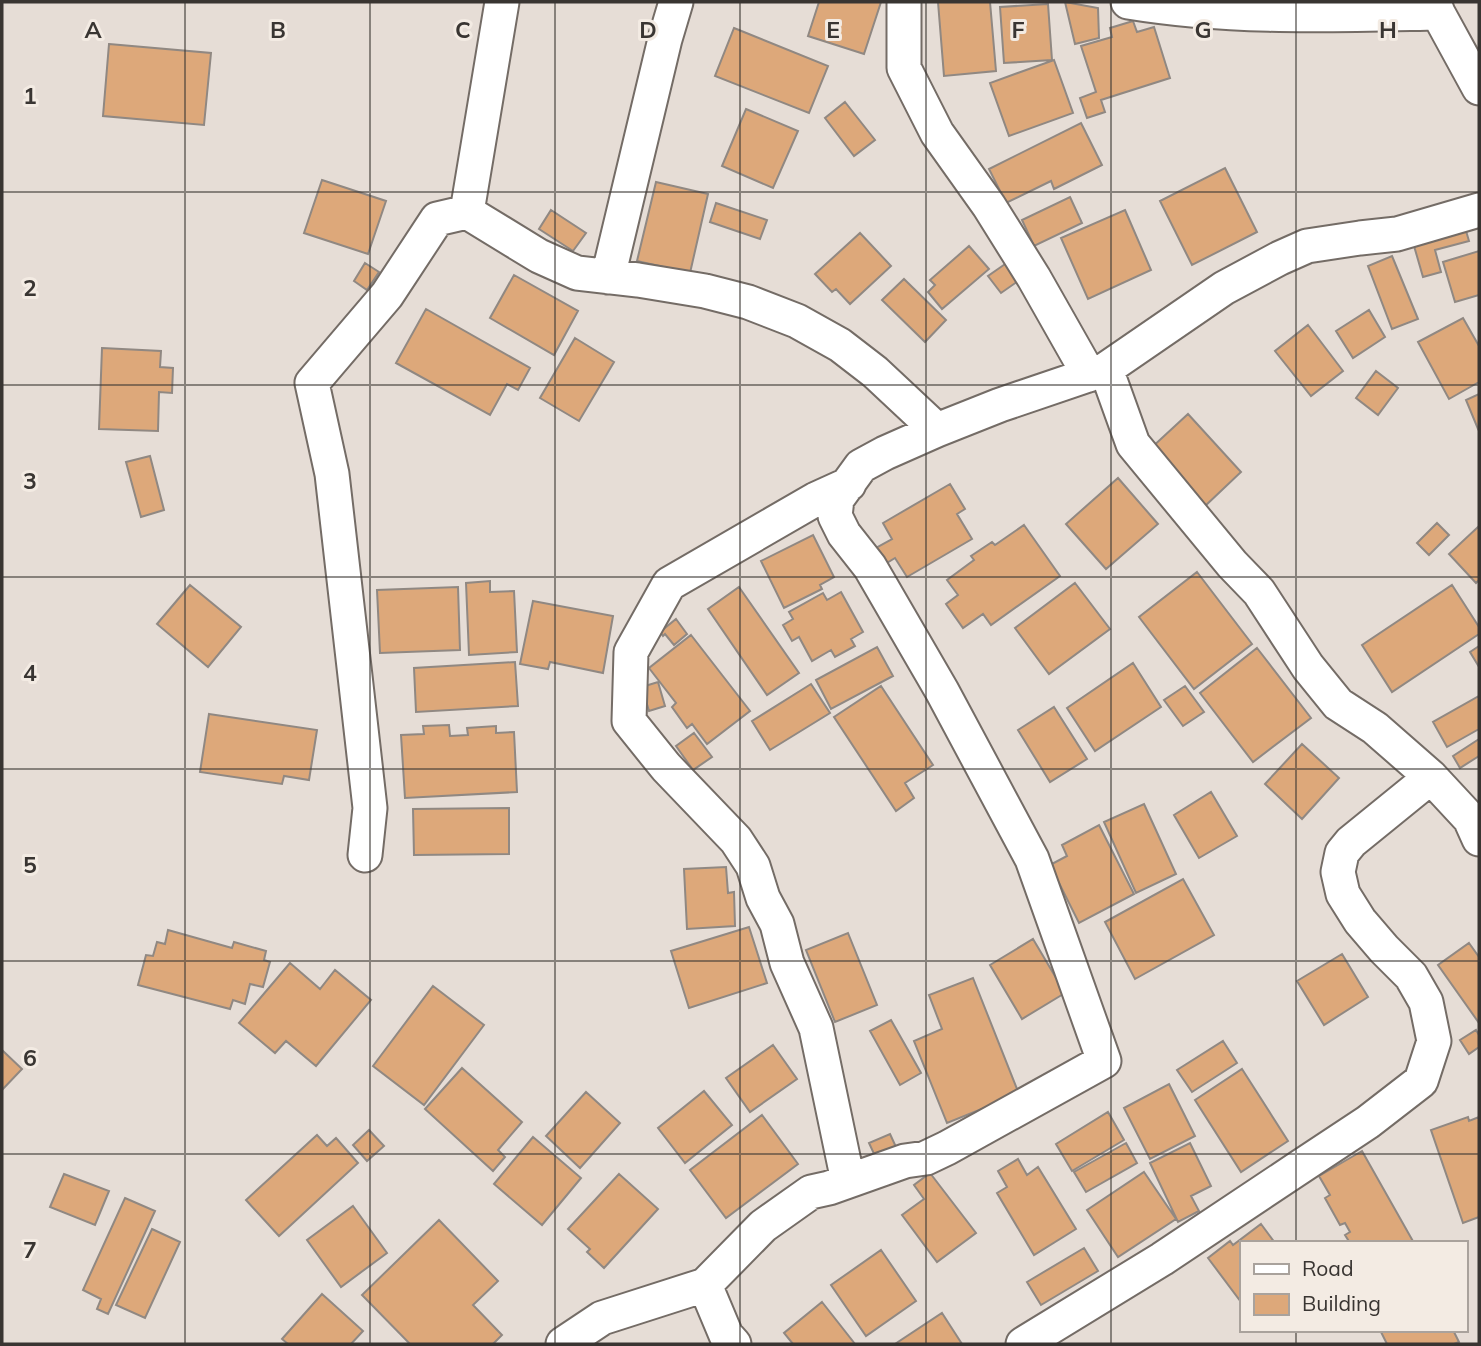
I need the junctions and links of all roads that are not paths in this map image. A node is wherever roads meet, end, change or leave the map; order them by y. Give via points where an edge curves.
1 (502, 2) edge
2 (676, 2) edge
3 (904, 2) edge
4 (1128, 2) edge
5 (1436, 7) edge
6 (1479, 88) edge
7 (1479, 210) edge
8 (467, 212) junction
9 (608, 277) junction
10 (1098, 372) junction
11 (937, 430) junction
12 (849, 484) junction
13 (1431, 777) junction
14 (1479, 839) edge
15 (365, 855) dead end
16 (848, 1181) junction
17 (705, 1285) junction
18 (563, 1344) edge
19 (734, 1344) edge
20 (1024, 1344) edge

1 - 8 street
2 - 9 street
3 - 10 street via 904,68 937,133
4 - 5 street via 1283,16
5 - 6 street
7 - 10 street via 1397,234 1307,246 1224,288
8 - 9 street via 539,256 577,273
8 - 15 street via 437,219 387,295 312,383 332,474 370,808
9 - 11 street via 705,291 797,321 866,365
10 - 11 street
10 - 13 street via 1133,444 1259,592 1338,704 1375,728
11 - 12 street via 861,466
12 - 16 street via 669,584 631,652 629,721 736,840 753,866 816,1028
12 - 16 street via 836,499 835,516 942,691 1032,859 1104,1061 926,1158
13 - 14 street via 1470,819
13 - 20 street via 1351,842 1342,853 1338,872 1343,894 1360,921 1411,976 1426,1002 1434,1041 1421,1081 1368,1122 1162,1259
16 - 17 street via 811,1192 763,1226
17 - 18 street via 602,1318
17 - 19 street

